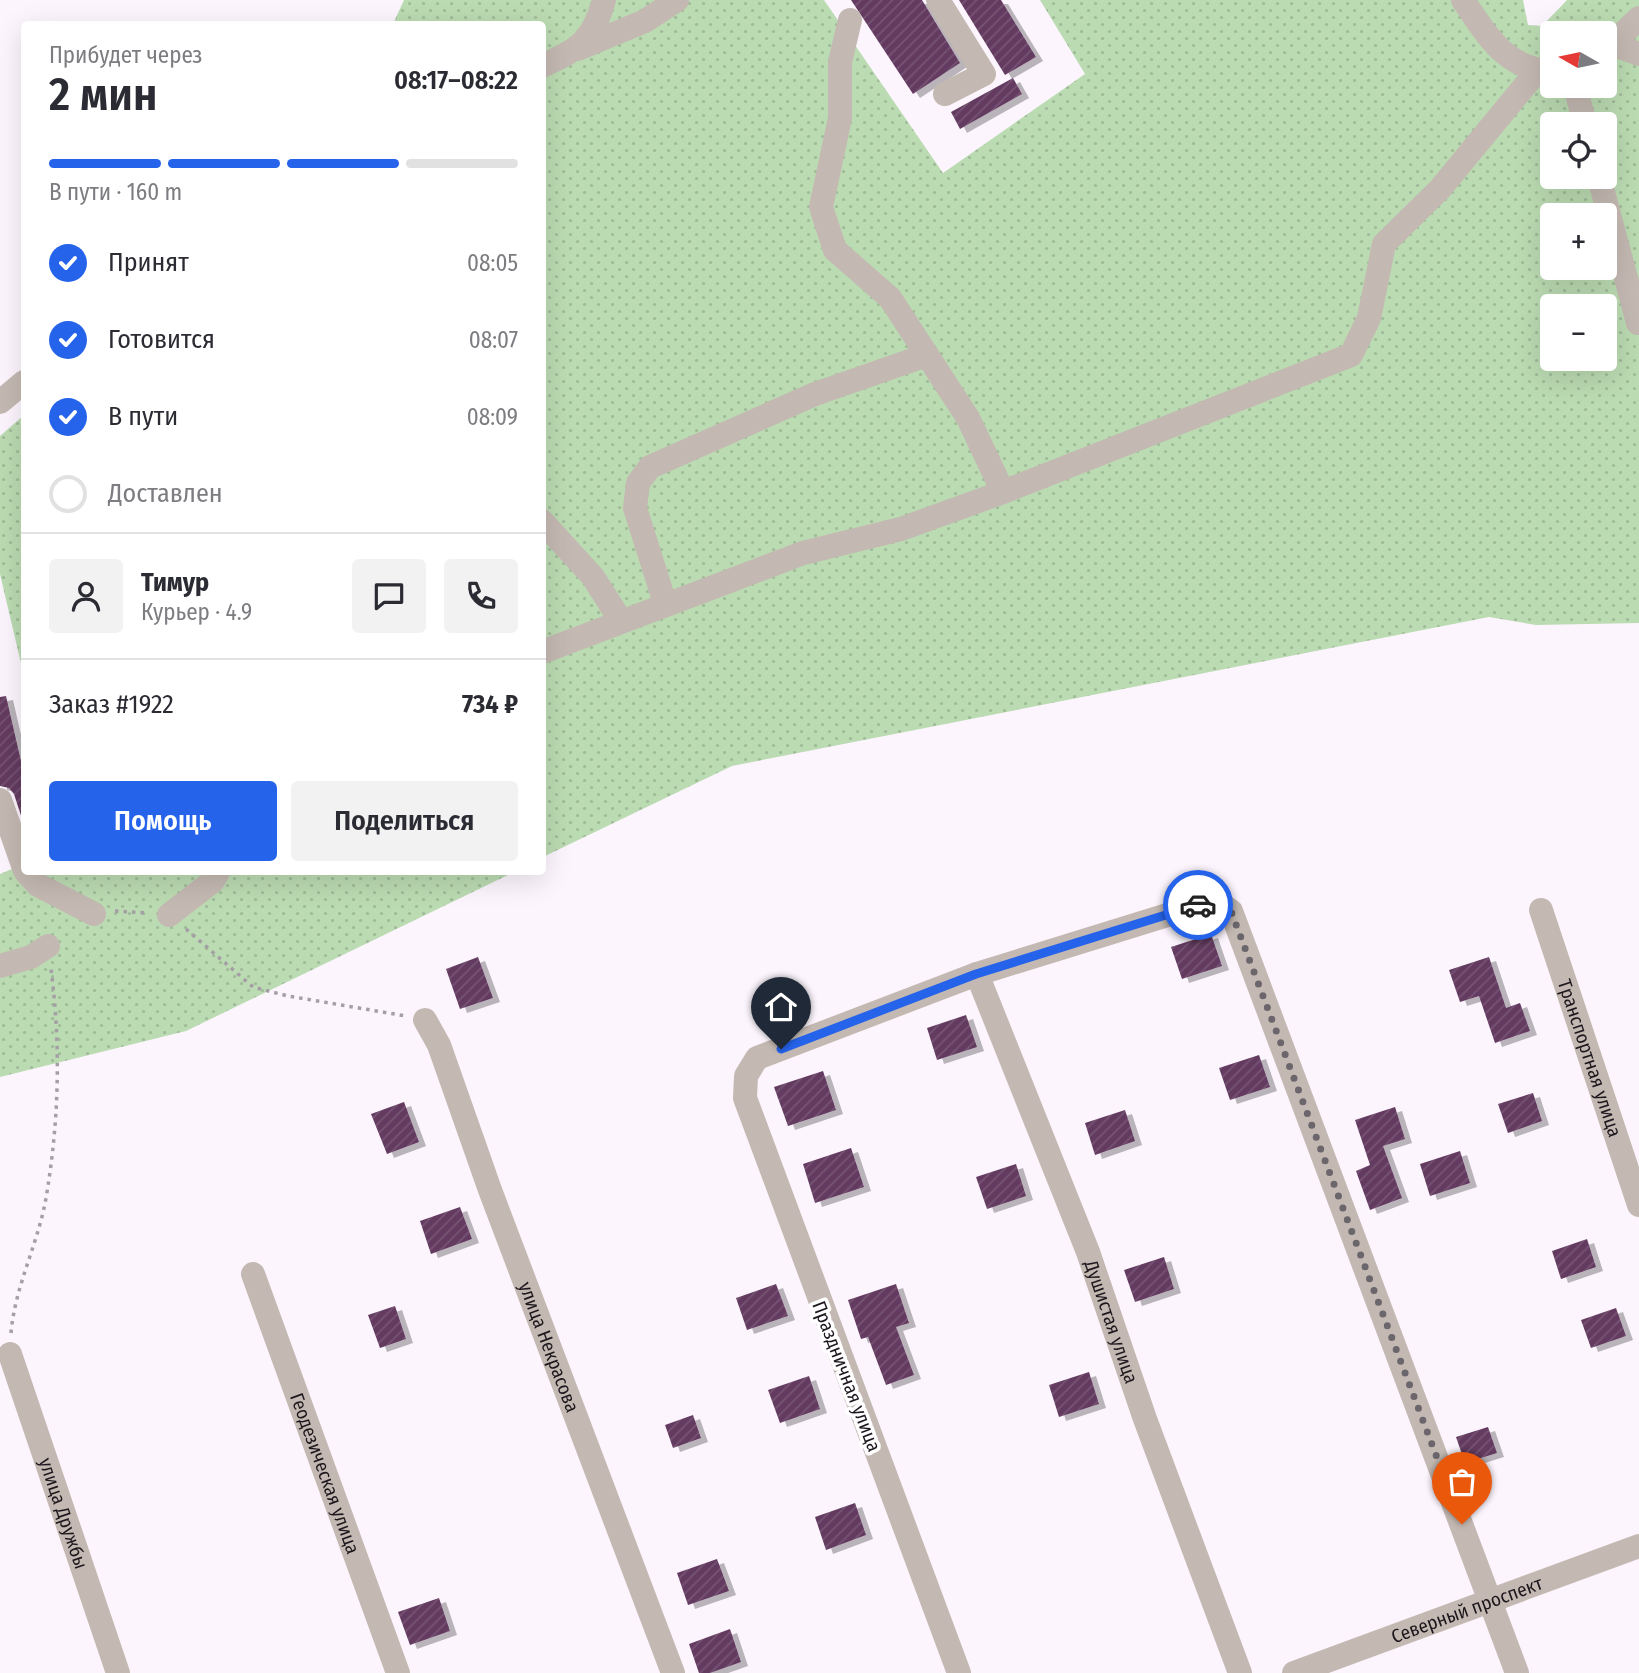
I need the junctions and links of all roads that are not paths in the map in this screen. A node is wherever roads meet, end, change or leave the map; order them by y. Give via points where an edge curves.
1 (604, 0) edge
2 (677, 0) edge
3 (938, 0) edge
4 (1463, 0) edge
5 (1639, 18) edge
6 (850, 20) dead end
7 (1617, 39) edge
8 (578, 49) junction
9 (1617, 49) edge
10 (1639, 54) edge
11 (546, 64) edge
12 (1540, 69) edge
13 (1540, 76) edge
14 (945, 94) dead end
15 (1602, 189) edge
16 (1638, 323) edge
17 (927, 355) junction
18 (21, 384) edge
19 (0, 402) edge
20 (1003, 492) junction
21 (546, 525) edge
22 (665, 603) junction
23 (621, 621) junction
24 (546, 650) edge
25 (0, 800) edge
26 (21, 859) edge
27 (29, 875) edge
28 (216, 875) edge
29 (1541, 910) dead end
30 (94, 914) road end
31 (169, 915) road end
32 (48, 946) road end
33 (0, 965) edge
34 (976, 974) junction
35 (425, 1020) road end
36 (1639, 1205) edge
37 (253, 1274) dead end
38 (10, 1354) road end
39 (1639, 1546) edge
40 (1491, 1601) junction
41 (118, 1673) edge
42 (398, 1673) edge
43 (673, 1673) edge
44 (959, 1673) edge
45 (1240, 1673) edge
46 (1294, 1673) edge
47 (1517, 1673) edge

1 - 8 street via 598,20
2 - 8 street via 645,21
3 - 14 street via 984,74
4 - 12 street via 1495,48
5 - 7 street
6 - 17 street via 839,62 840,118 821,207 835,250 890,298
8 - 11 street
9 - 10 street
13 - 20 street via 1440,189 1384,244 1369,318 1351,355
15 - 16 street
17 - 20 street via 968,418
17 - 22 street via 815,394 650,467 638,483 635,508
18 - 19 street
20 - 22 street via 901,529 803,553
21 - 23 street via 593,577
22 - 23 street
23 - 24 street
25 - 26 street
27 - 30 street via 38,885
28 - 31 street
29 - 36 street, Транспортная улица
32 - 33 street via 31,957
34 - 40 street via 1203,904 1219,903 1231,911
34 - 44 street, Праздничная улица via 757,1058 746,1076 745,1098
34 - 45 street, Душистая улица via 1088,1252 1144,1419
35 - 43 street, улица Некрасова via 439,1045
37 - 42 street, Геодезическая улица
38 - 41 street, улица Дружбы
39 - 40 street, Северный проспект
40 - 46 street, Северный проспект
40 - 47 street

